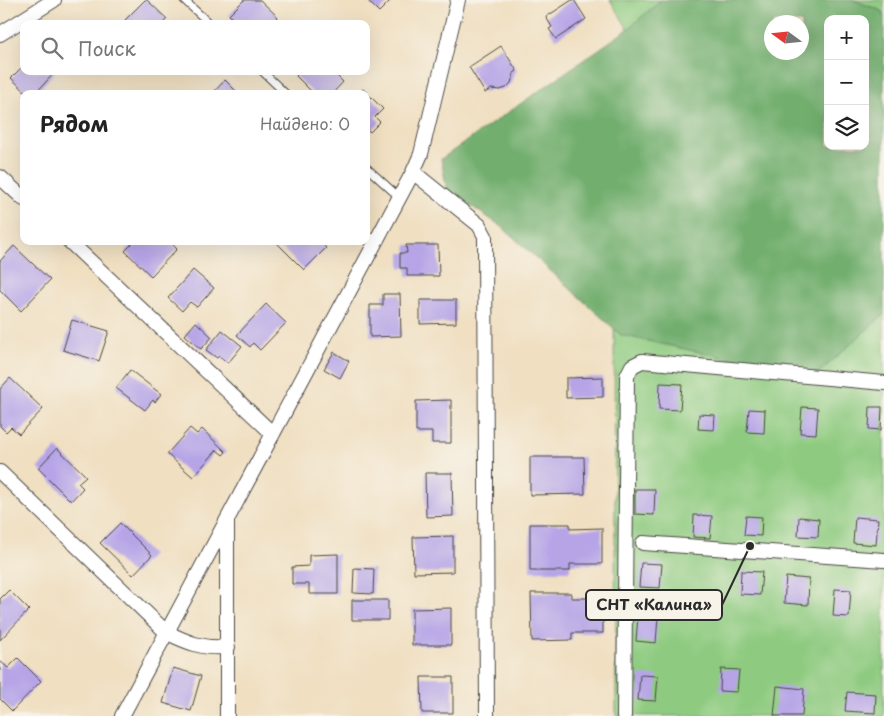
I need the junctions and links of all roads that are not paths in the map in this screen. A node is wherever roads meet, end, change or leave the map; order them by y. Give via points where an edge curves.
1 (54, 0) edge
2 (184, 0) edge
3 (458, 0) edge
4 (22, 20) edge
5 (206, 20) edge
6 (20, 21) edge
7 (0, 34) edge
8 (266, 75) edge
9 (282, 90) edge
10 (370, 171) edge
11 (413, 172) junction
12 (0, 177) edge
13 (20, 195) edge
14 (400, 198) junction
15 (72, 245) edge
16 (884, 383) edge
17 (273, 434) junction
18 (0, 472) edge
19 (227, 519) junction
20 (643, 543) dead end
21 (884, 560) edge
22 (166, 632) junction
23 (228, 647) junction
24 (122, 716) edge
25 (227, 716) edge
26 (487, 716) edge
27 (624, 716) edge

1 - 4 street
2 - 5 lane
3 - 11 street via 421,154
6 - 7 street
8 - 9 lane
10 - 14 lane
11 - 14 street
11 - 26 street via 479,225 486,236
12 - 13 street
14 - 17 street
15 - 17 street
16 - 27 street via 642,361 632,366 627,376
17 - 19 street
18 - 22 street
19 - 22 street
19 - 23 street
20 - 21 street
22 - 23 street via 209,648
22 - 24 street
23 - 25 street

